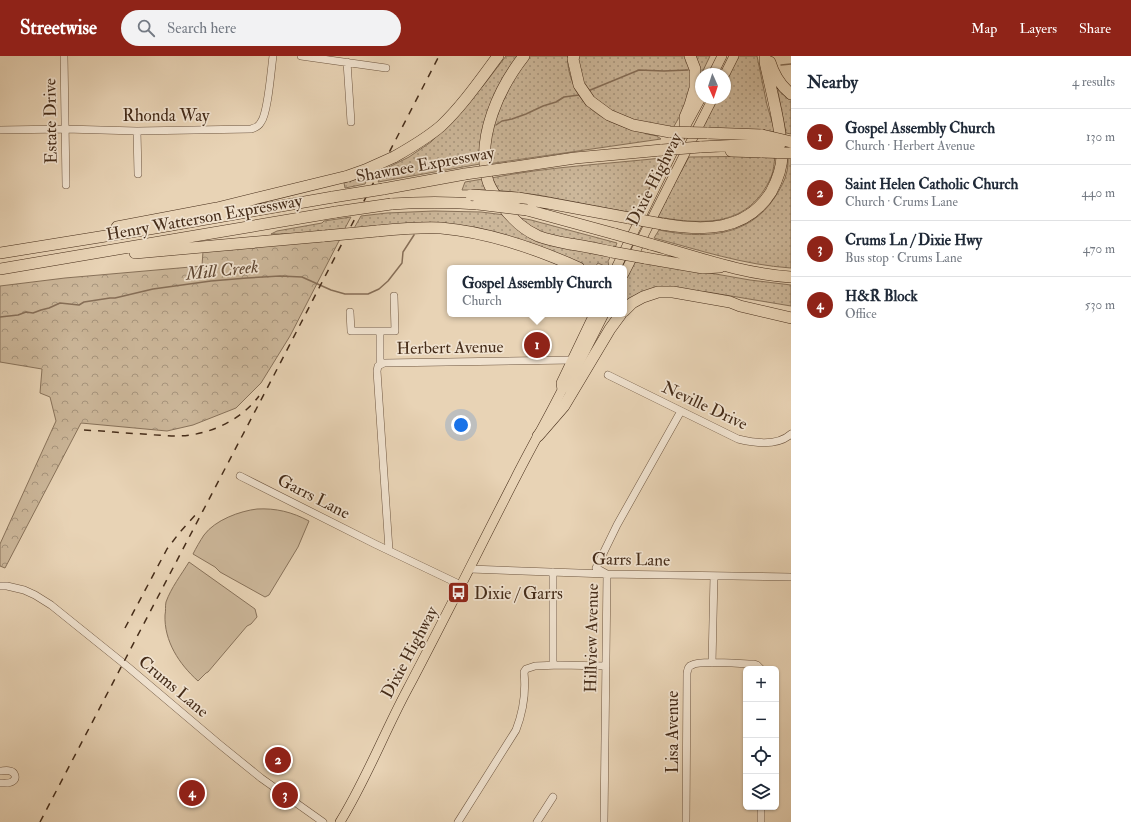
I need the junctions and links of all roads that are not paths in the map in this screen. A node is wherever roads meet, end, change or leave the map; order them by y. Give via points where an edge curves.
1 (64, 56) edge
2 (273, 56) edge
3 (301, 56) edge
4 (498, 56) edge
5 (524, 56) edge
6 (574, 56) edge
7 (690, 56) edge
8 (722, 56) edge
9 (734, 56) edge
10 (766, 56) edge
11 (347, 62) junction
12 (386, 68) dead end
13 (716, 68) edge
14 (728, 68) edge
15 (791, 94) edge
16 (698, 104) edge
17 (710, 104) edge
18 (351, 122) dead end
19 (685, 127) junction
20 (65, 129) junction
21 (0, 130) edge
22 (137, 130) junction
23 (791, 143) edge
24 (762, 144) junction
25 (791, 152) edge
26 (138, 174) dead end
27 (66, 185) dead end
28 (475, 200) junction
29 (68, 241) junction
30 (0, 253) edge
31 (92, 254) junction
32 (572, 265) edge
33 (617, 265) edge
34 (725, 266) junction
35 (627, 268) edge
36 (0, 269) edge
37 (791, 277) edge
38 (394, 296) dead end
39 (730, 302) junction
40 (627, 308) edge
41 (791, 310) edge
42 (350, 312) dead end
43 (593, 317) edge
44 (602, 317) edge
45 (619, 317) edge
46 (791, 318) edge
47 (380, 331) junction
48 (572, 360) junction
49 (379, 365) junction
50 (608, 375) dead end
51 (562, 390) junction
52 (681, 412) junction
53 (791, 434) edge
54 (538, 436) junction
55 (240, 476) dead end
56 (389, 550) junction
57 (470, 569) junction
58 (553, 572) junction
59 (607, 574) junction
60 (714, 576) junction
61 (791, 577) edge
62 (461, 585) junction
63 (0, 586) edge
64 (712, 663) junction
65 (553, 666) junction
66 (606, 666) junction
67 (758, 666) edge
68 (0, 771) edge
69 (0, 783) edge
70 (553, 797) dead end
71 (761, 810) edge
72 (323, 822) edge
73 (340, 822) edge
74 (458, 822) edge
75 (537, 822) edge
76 (604, 822) edge
77 (686, 822) edge
78 (761, 822) edge

1 - 20 street, Estate Drive
2 - 22 street, Rhonda Way via 264,118 257,127 248,130
3 - 11 street
4 - 29 highway, bridge via 457,109 440,126 394,157 365,170 217,208 108,229
5 - 34 highway, bridge via 503,89 495,108 484,158 492,190 509,216 537,236 553,240 703,268
6 - 24 highway, bridge via 579,85 590,100 609,115 633,125 670,132 707,133
7 - 19 highway via 695,69 695,88 685,117
8 - 13 main road
9 - 14 main road
10 - 15 highway via 778,80
10 - 28 highway, bridge via 782,156 778,177 769,196 745,218 726,226 695,229 518,198
11 - 12 street
11 - 18 street
16 - 19 main road, Dixie Highway
17 - 35 main road, Dixie Highway
19 - 33 main road, Dixie Highway
20 - 21 street, Rhonda Way
20 - 22 street, Rhonda Way
20 - 27 street, Estate Drive
22 - 26 street
23 - 24 highway, Shawnee Expressway, bridge
24 - 25 highway, bridge
24 - 29 highway, Shawnee Expressway, bridge via 574,158
28 - 31 highway, Henry Watterson Expressway, bridge via 391,204
28 - 34 highway, bridge via 527,210
29 - 30 highway
31 - 32 highway, bridge via 441,228 486,236 529,248
31 - 36 highway, Henry Watterson Expressway
34 - 37 highway
38 - 47 street via 395,331
39 - 40 highway via 673,292 658,292 637,300
39 - 41 highway
39 - 46 highway
42 - 47 street via 350,331
43 - 48 main road, Dixie Highway
44 - 51 main road, Dixie Highway via 568,385
45 - 54 highway via 564,406
47 - 49 street
48 - 49 street, Herbert Avenue
48 - 51 main road, Dixie Highway via 561,383
49 - 56 street via 377,371
50 - 52 street, Neville Drive
51 - 54 main road, Dixie Highway
52 - 53 street, Neville Drive via 747,442 774,442
52 - 59 street, Hillview Avenue via 617,524 596,568
54 - 57 main road, Dixie Highway
55 - 56 street, Garrs Lane
56 - 62 street, Garrs Lane
57 - 58 street, Garrs Lane
57 - 62 main road, Dixie Highway
58 - 59 street, Garrs Lane
58 - 65 street
59 - 60 street, Garrs Lane
59 - 66 street, Hillview Avenue
60 - 61 street, Garrs Lane
60 - 64 street
62 - 73 main road, Dixie Highway
63 - 72 street, Crums Lane via 24,590 51,605 261,778
64 - 67 street
64 - 77 street, Lisa Avenue via 691,665 687,673
65 - 66 street
65 - 74 street via 535,666 524,672 523,707 516,730
66 - 76 street, Hillview Avenue
68 - 69 street via 14,772 15,779 10,783
70 - 75 street
71 - 78 street

